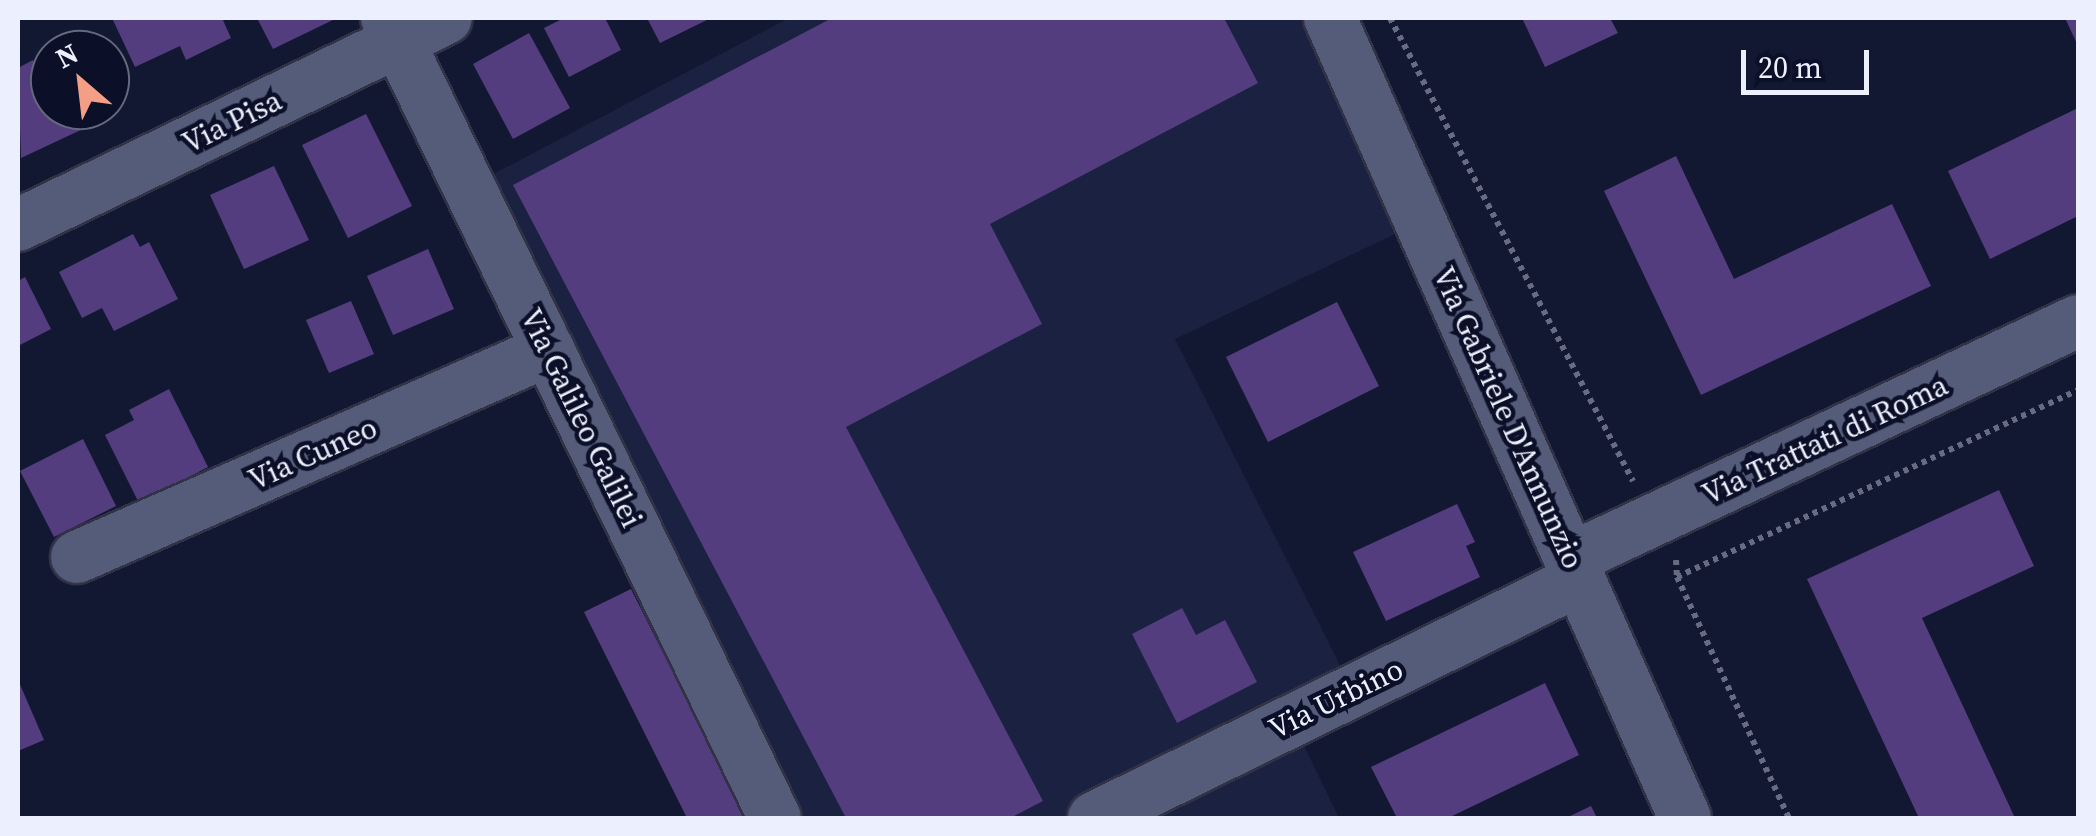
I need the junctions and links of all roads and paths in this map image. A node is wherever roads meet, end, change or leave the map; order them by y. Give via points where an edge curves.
1 (446, 18) edge
2 (1330, 18) edge
3 (1390, 18) edge
4 (393, 30) edge
5 (19, 220) edge
6 (2078, 320) edge
7 (549, 350) junction
8 (2078, 390) edge
9 (1668, 513) junction
10 (78, 557) dead end
11 (1575, 570) junction
12 (1677, 577) junction
13 (775, 818) edge
14 (1094, 818) edge
15 (1684, 818) edge
16 (1790, 818) edge

1 - 4 street, Via Pisa
2 - 11 street, Via Gabriele D'Annunzio
3 - 9 path via 1630,478 1662,500
4 - 5 street, Via Pisa
4 - 7 street, Via Galileo Galilei
6 - 9 street, Via Trattati di Roma
7 - 10 street, Via Cuneo
7 - 13 street, Via Galileo Galilei
8 - 12 path
9 - 11 street, Via Trattati di Roma
9 - 12 path
11 - 14 street, Via Urbino
11 - 15 street, Via Gabriele D'Annunzio
12 - 16 path

